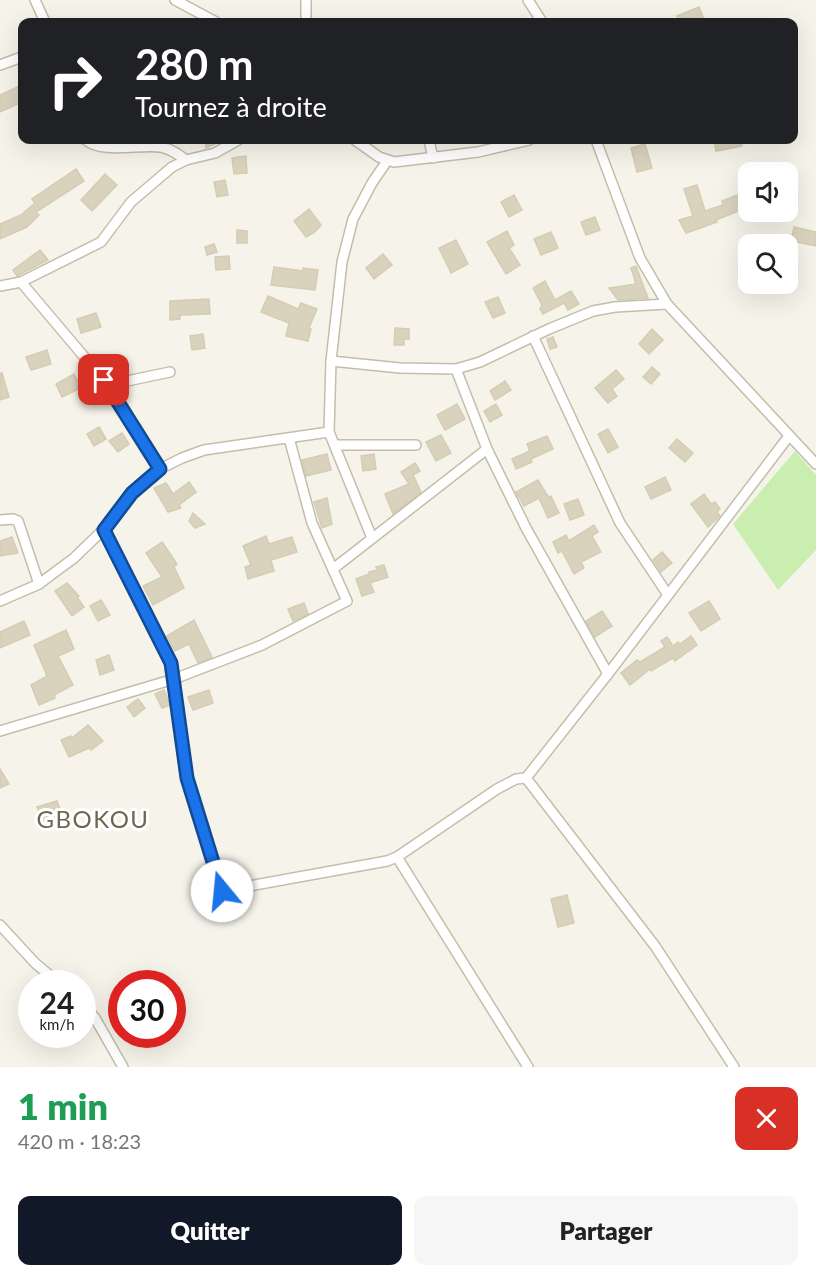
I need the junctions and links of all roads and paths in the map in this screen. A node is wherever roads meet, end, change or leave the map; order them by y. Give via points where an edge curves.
1 (35, 0) edge
2 (175, 0) edge
3 (306, 0) edge
4 (528, 0) edge
5 (43, 18) edge
6 (209, 18) edge
7 (306, 18) edge
8 (539, 18) edge
9 (18, 58) edge
10 (0, 65) edge
11 (93, 144) edge
12 (231, 144) edge
13 (361, 144) edge
14 (430, 144) edge
15 (513, 144) edge
16 (597, 144) edge
17 (432, 158) junction
18 (186, 160) junction
19 (387, 161) junction
20 (21, 282) junction
21 (0, 286) edge
22 (667, 304) junction
23 (533, 336) junction
24 (331, 361) junction
25 (456, 369) junction
26 (170, 372) dead end
27 (108, 385) junction
28 (329, 432) junction
29 (789, 436) junction
30 (289, 438) junction
31 (335, 445) junction
32 (416, 445) dead end
33 (487, 449) junction
34 (816, 464) edge
35 (160, 469) junction
36 (0, 520) edge
37 (104, 530) junction
38 (372, 538) junction
39 (333, 569) junction
40 (39, 584) junction
41 (668, 595) junction
42 (0, 601) edge
43 (608, 675) junction
44 (174, 679) junction
45 (0, 731) edge
46 (526, 778) junction
47 (397, 857) junction
48 (0, 926) edge
49 (43, 970) edge
50 (96, 1019) edge
51 (123, 1067) edge
52 (528, 1067) edge
53 (734, 1067) edge

1 - 5 street
2 - 6 street
3 - 7 street
4 - 8 street
9 - 10 street
11 - 18 street via 160,147
12 - 18 street via 213,154
13 - 19 street
14 - 17 street
15 - 17 street
16 - 22 street via 640,258
17 - 19 street
18 - 20 street via 131,202 101,242
19 - 24 street via 353,219 342,262
20 - 21 street
20 - 27 street
22 - 23 street via 593,311
22 - 29 street
23 - 25 street via 480,362
23 - 41 street via 620,523
24 - 25 street
24 - 28 street
25 - 33 street
26 - 27 street
27 - 35 street
28 - 30 street
28 - 31 street
29 - 34 street
29 - 41 street
30 - 35 street via 204,450
30 - 39 street via 312,523
31 - 32 street
31 - 38 street
33 - 38 street
33 - 43 street
35 - 37 street via 132,493
36 - 40 street via 18,521
37 - 40 street
37 - 44 street via 166,653
38 - 39 street
39 - 44 street via 347,601 262,645
40 - 42 street
41 - 43 street
43 - 46 street
44 - 45 street
44 - 47 street via 187,778 222,891
46 - 47 street via 497,789
46 - 53 street via 655,946
47 - 52 street
48 - 49 street
50 - 51 street

